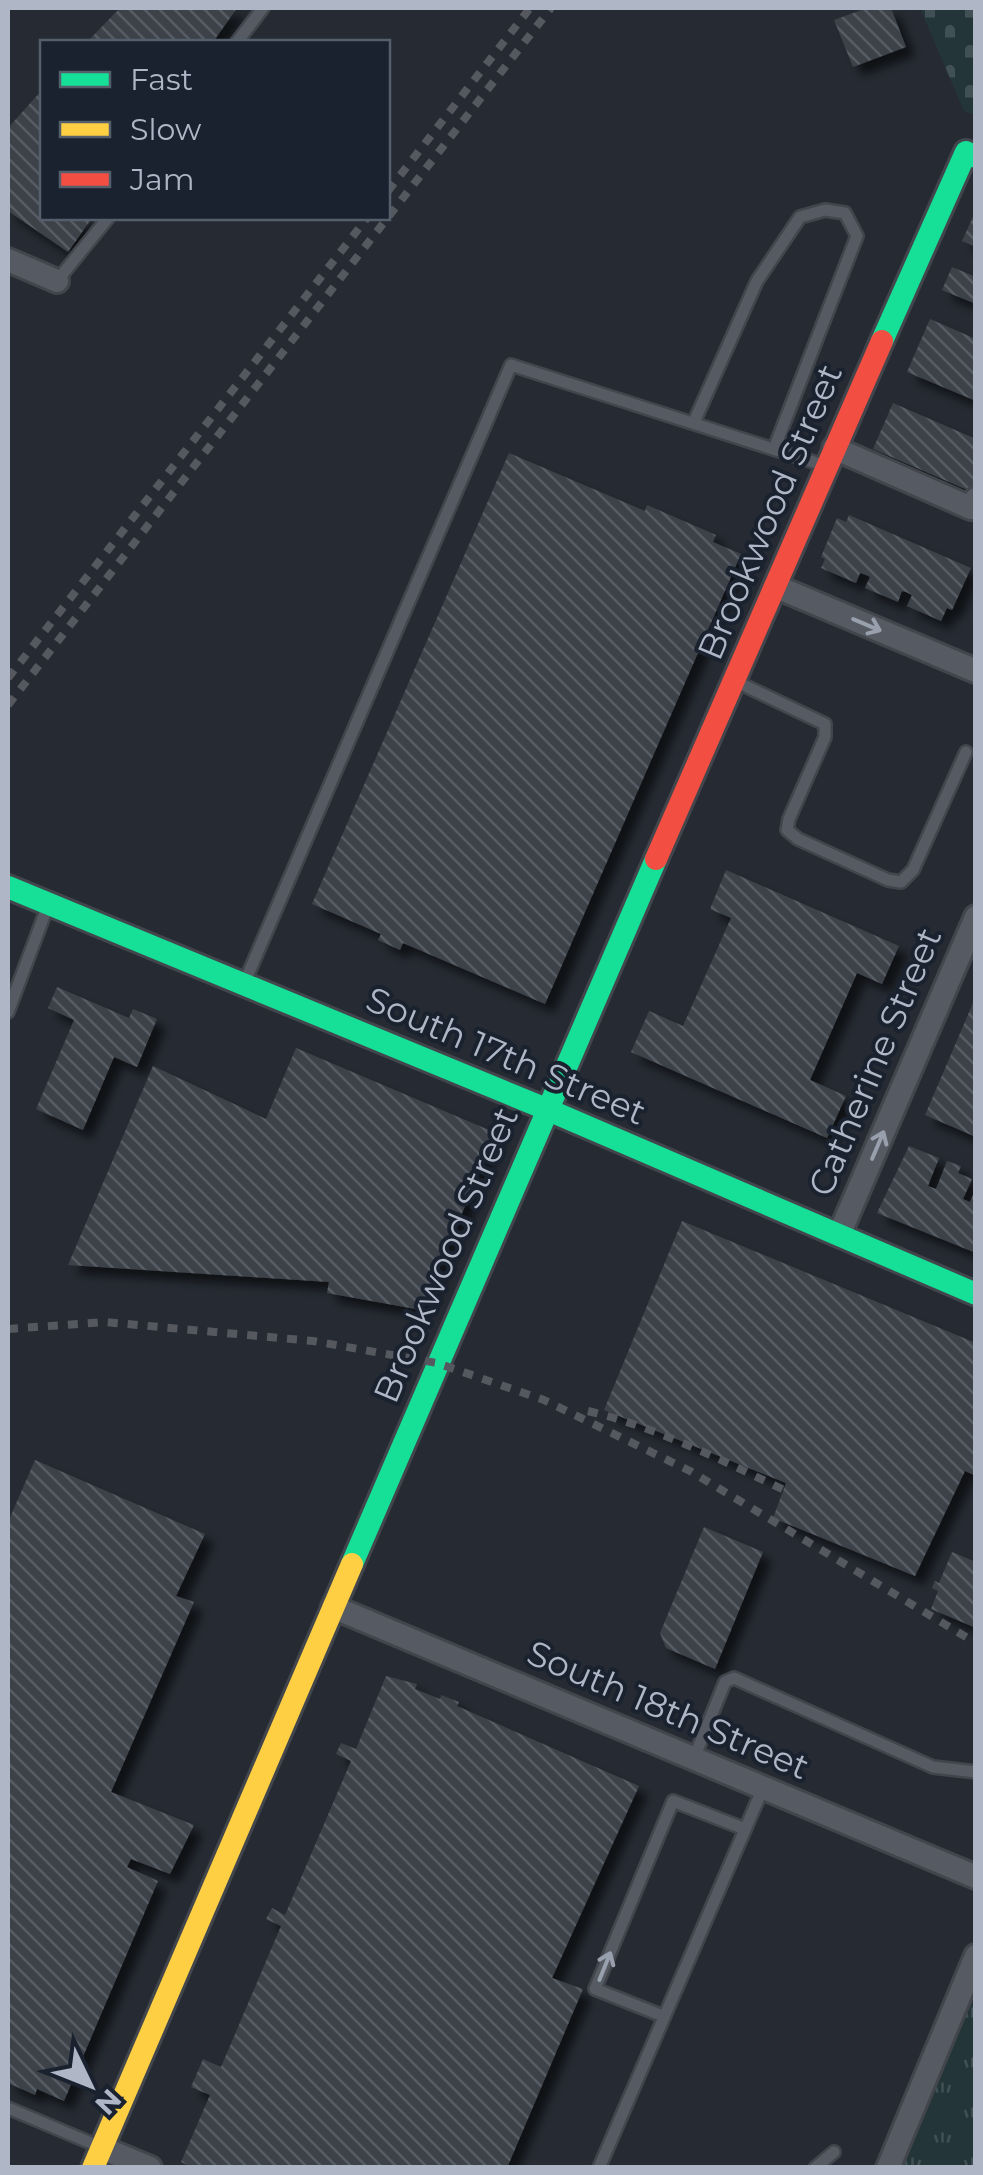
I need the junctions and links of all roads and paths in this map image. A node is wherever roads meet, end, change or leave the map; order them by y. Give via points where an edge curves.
1 (263, 8) edge
2 (239, 40) edge
3 (970, 154) edge
4 (106, 220) edge
5 (8, 260) edge
6 (57, 281) joint
7 (694, 422) junction
8 (774, 449) junction
9 (831, 457) junction
10 (976, 498) edge
11 (777, 587) junction
12 (976, 672) edge
13 (735, 681) junction
14 (966, 752) dead end
15 (8, 887) edge
16 (49, 904) junction
17 (976, 917) edge
18 (243, 984) junction
19 (8, 1012) edge
20 (546, 1110) junction
21 (839, 1235) junction
22 (974, 1289) edge
23 (334, 1607) junction
24 (694, 1758) junction
25 (976, 1772) edge
26 (763, 1788) junction
27 (745, 1829) junction
28 (976, 1877) edge
29 (976, 1956) edge
30 (663, 2016) junction
31 (8, 2108) edge
32 (834, 2152) dead end
33 (98, 2158) edge
34 (140, 2166) edge
35 (599, 2168) edge
36 (814, 2168) edge
37 (888, 2168) edge

1 - 2 lane
3 - 9 street, Brookwood Street
4 - 6 lane
5 - 6 street
7 - 8 lane
7 - 8 lane via 757,280 800,217 846,213 856,236
7 - 18 lane via 510,365
8 - 9 lane
9 - 10 street via 971,508
9 - 11 street, Brookwood Street
11 -> 12 street
11 - 13 street, Brookwood Street
13 - 14 lane via 825,724 787,830 888,880 901,882 913,870
13 - 20 street, Brookwood Street
15 - 16 street, South 17th Street
16 - 18 street, South 17th Street
16 - 19 lane
21 -> 17 street, Catherine Street
18 - 20 street, South 17th Street
20 - 21 street, South 17th Street
20 - 23 street, Brookwood Street
21 - 22 street, South 17th Street
23 - 24 street, South 18th Street
23 - 33 street, Brookwood Street
24 - 25 lane via 725,1682 734,1678 933,1766
24 - 26 street, South 18th Street
26 - 27 lane
26 - 28 street, South 18th Street
27 - 30 lane
30 -> 27 lane via 596,1989 673,1801
29 - 37 street
30 - 35 lane
31 - 33 lane
32 - 36 lane
33 - 34 street

